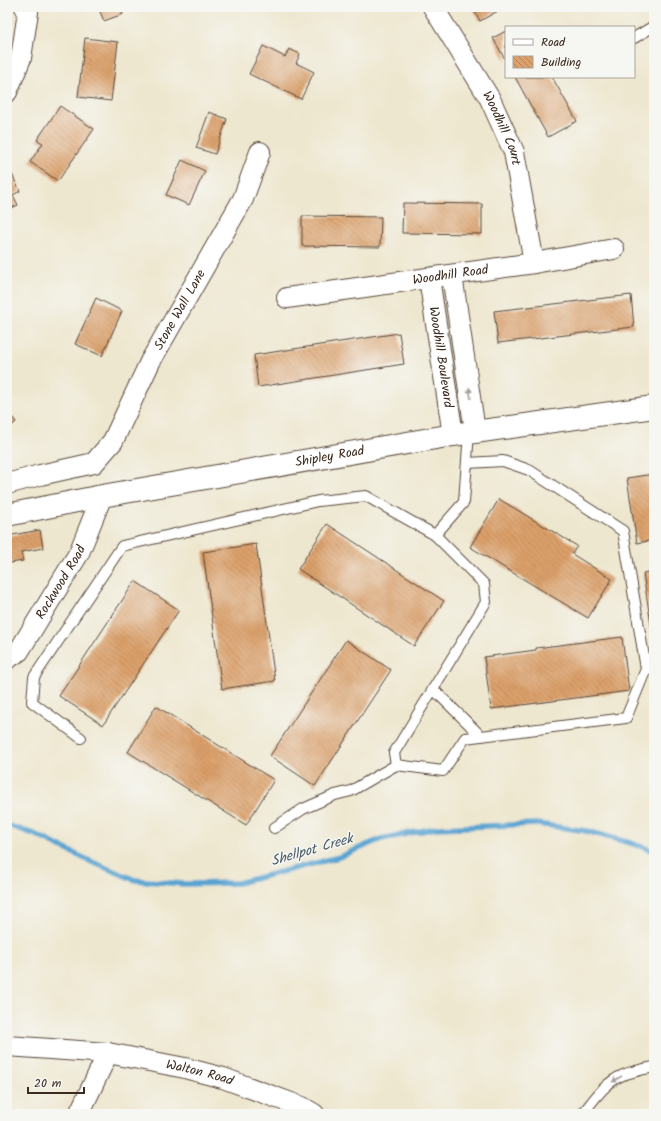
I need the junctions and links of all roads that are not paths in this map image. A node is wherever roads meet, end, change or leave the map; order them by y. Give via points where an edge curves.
1 (25, 7) edge
2 (433, 7) edge
3 (654, 26) edge
4 (635, 37) edge
5 (7, 92) edge
6 (260, 152) dead end
7 (614, 249) dead end
8 (534, 263) junction
9 (452, 275) junction
10 (429, 278) junction
11 (287, 298) dead end
12 (654, 407) edge
13 (466, 433) junction
14 (467, 463) junction
15 (7, 484) edge
16 (102, 496) junction
17 (7, 515) edge
18 (435, 535) junction
19 (7, 659) edge
20 (650, 668) edge
21 (433, 688) junction
22 (481, 736) junction
23 (81, 738) dead end
24 (396, 765) junction
25 (274, 828) dead end
26 (7, 1046) edge
27 (108, 1053) junction
28 (654, 1067) edge
29 (79, 1114) edge
30 (314, 1114) edge
31 (584, 1114) edge

1 - 5 street via 28,12 21,58
2 - 8 street, Woodhill Court via 490,99 514,152
3 - 4 lane
6 - 15 street, Stone Wall Lane via 243,199 150,362 113,441 94,463
7 - 8 street, Woodhill Road
8 - 9 street, Woodhill Road
9 - 10 street, Woodhill Road
13 -> 9 street, Woodhill Boulevard
10 - 11 street, Woodhill Road
10 - 13 street, Woodhill Boulevard
12 - 13 main road, Shipley Road
13 - 14 lane
13 - 16 main road, Shipley Road
14 - 18 lane via 464,502
14 - 20 lane via 503,461 529,470 623,531
16 - 17 main road, Shipley Road
16 - 19 street, Rockwood Road via 79,553 19,651
18 - 21 lane via 484,584 486,602
18 - 23 lane via 366,496 318,501 122,546 34,677 32,702
20 - 22 lane via 626,718
21 - 22 lane
21 - 24 lane via 394,753
22 - 24 lane via 464,738 443,771
24 - 25 lane via 350,791 303,809
26 - 27 street, Walton Road
27 - 29 street
27 - 30 street, Walton Road via 224,1078 302,1107
28 -> 31 lane via 622,1075 606,1086

